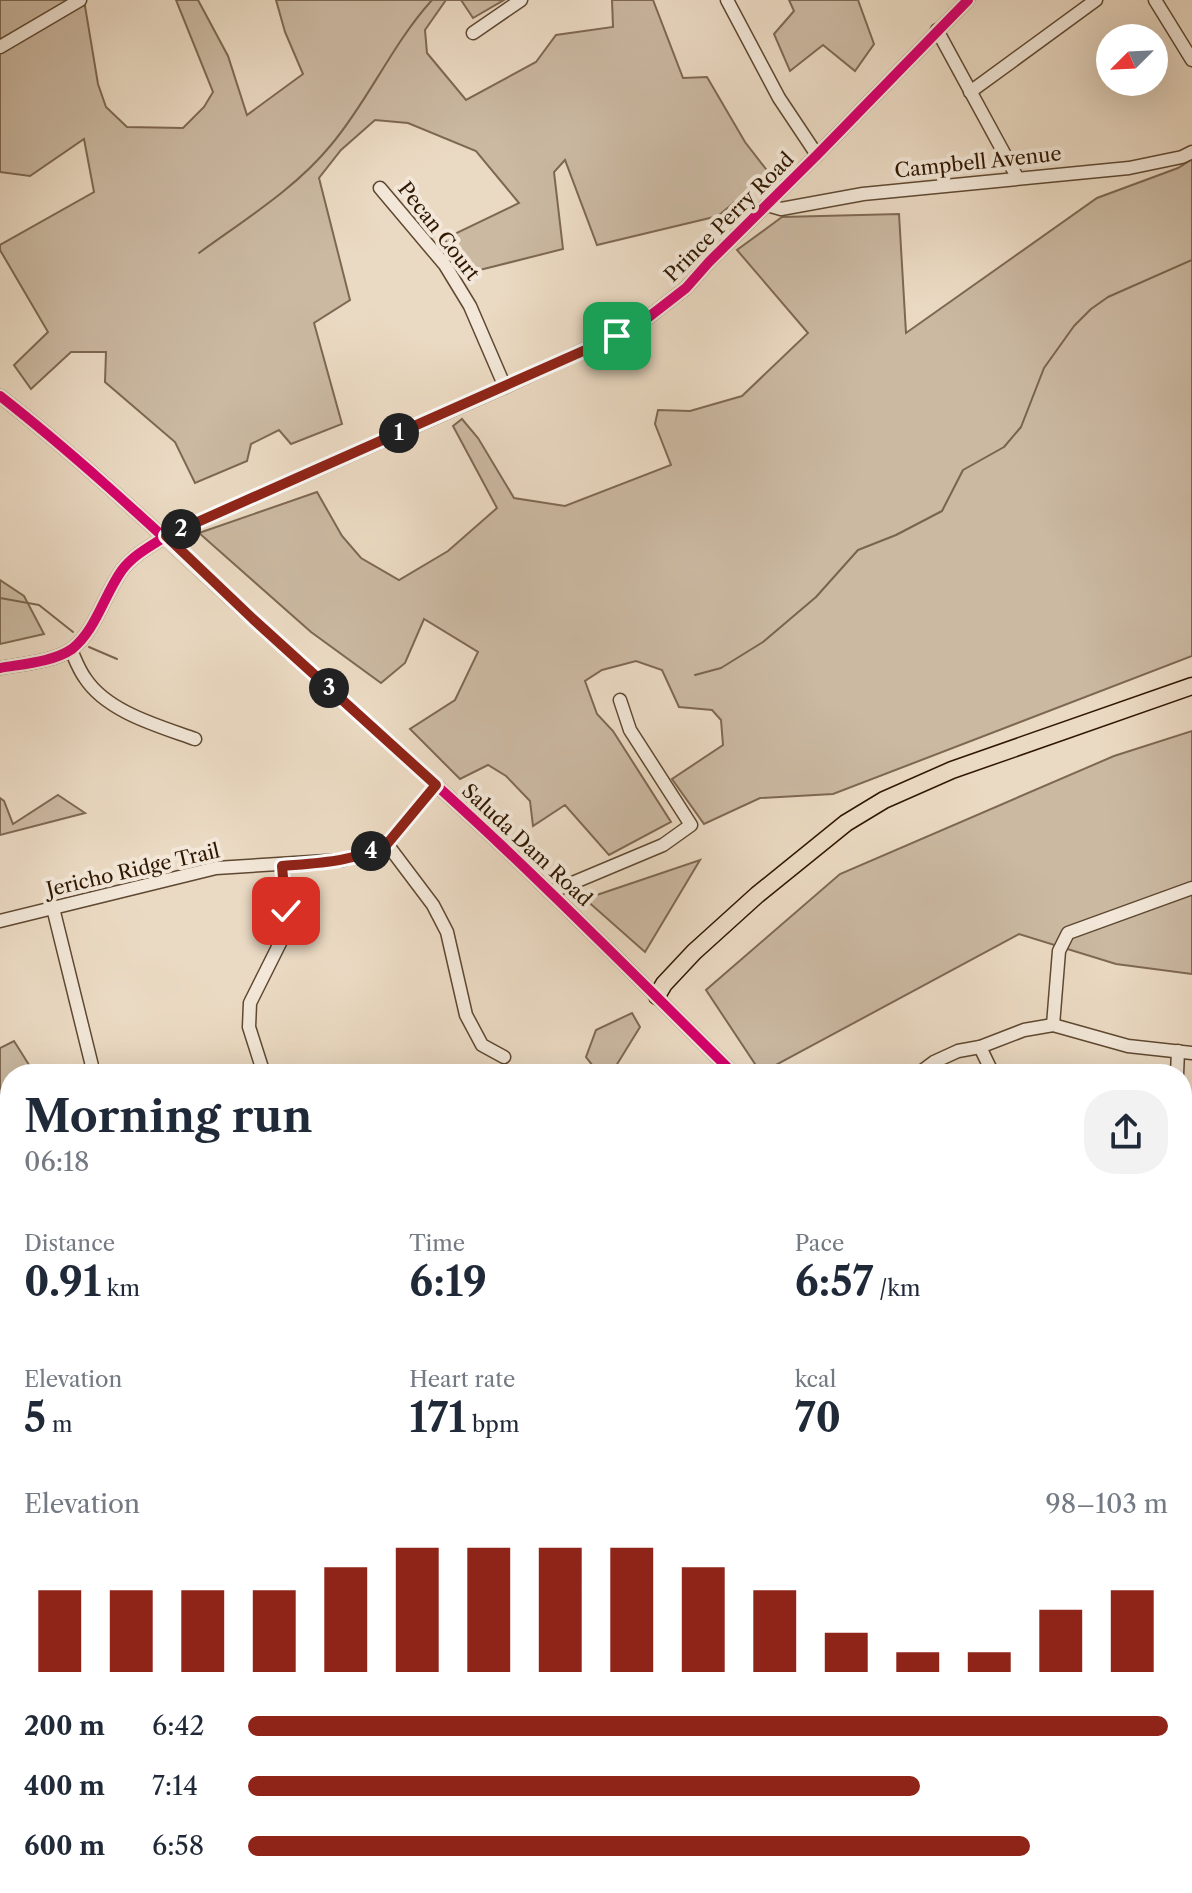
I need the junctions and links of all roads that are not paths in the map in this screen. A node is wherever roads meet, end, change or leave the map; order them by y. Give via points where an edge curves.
1 (80, 0) edge
2 (521, 0) edge
3 (727, 0) edge
4 (968, 0) edge
5 (1096, 0) edge
6 (1155, 0) edge
7 (937, 30) junction
8 (473, 33) dead end
9 (0, 47) edge
10 (1192, 60) edge
11 (970, 92) junction
12 (1192, 152) edge
13 (817, 155) junction
14 (1017, 177) junction
15 (380, 188) dead end
16 (767, 205) junction
17 (505, 387) junction
18 (0, 396) edge
19 (166, 536) junction
20 (71, 650) junction
21 (0, 668) edge
22 (1192, 686) edge
23 (620, 700) dead end
24 (195, 739) dead end
25 (436, 785) junction
26 (387, 844) junction
27 (282, 866) junction
28 (1192, 888) edge
29 (551, 892) junction
30 (53, 908) junction
31 (0, 921) edge
32 (657, 996) junction
33 (1053, 1025) junction
34 (980, 1047) junction
35 (1178, 1051) junction
36 (1192, 1053) edge
37 (504, 1057) dead end
38 (92, 1064) edge
39 (261, 1064) edge
40 (724, 1064) edge
41 (931, 1064) edge
42 (988, 1064) edge
43 (1177, 1064) edge

1 - 9 street
2 - 8 street
3 - 13 street via 779,98
4 - 7 street, Prince Perry Road
5 - 11 street
6 - 10 street
7 - 11 street
7 - 13 street, Prince Perry Road
11 - 14 street
12 - 14 street, Campbell Avenue via 1129,168
13 - 16 street, Prince Perry Road
14 - 16 street, Campbell Avenue via 781,209
15 - 17 street, Pecan Court via 445,265 470,306
16 - 17 street, Prince Perry Road via 686,288 641,323
17 - 19 street, Prince Perry Road
18 - 19 street, Saluda Dam Road
19 - 20 street, Prince Perry Road via 123,569 90,628
19 - 25 street, Saluda Dam Road
20 - 21 street
20 - 24 street via 85,679 102,696
22 - 32 main road via 952,770 884,800 808,852 728,924 676,986
23 - 29 street via 630,730 691,825 663,845
25 - 26 street
25 - 29 street, Saluda Dam Road
26 - 27 street, Jericho Ridge Trail via 343,860
26 - 37 street via 447,932 466,1015 482,1045
27 - 30 street, Jericho Ridge Trail via 216,868
27 - 39 street via 286,911 281,941 250,1003 249,1027
28 - 33 street via 1068,933 1059,951
29 - 32 street, Saluda Dam Road
30 - 31 street, Jericho Ridge Trail
30 - 38 street
32 - 40 street, Saluda Dam Road
33 - 34 street
33 - 35 street via 1128,1046
34 - 41 street
34 - 42 street
35 - 36 street
35 - 43 street

